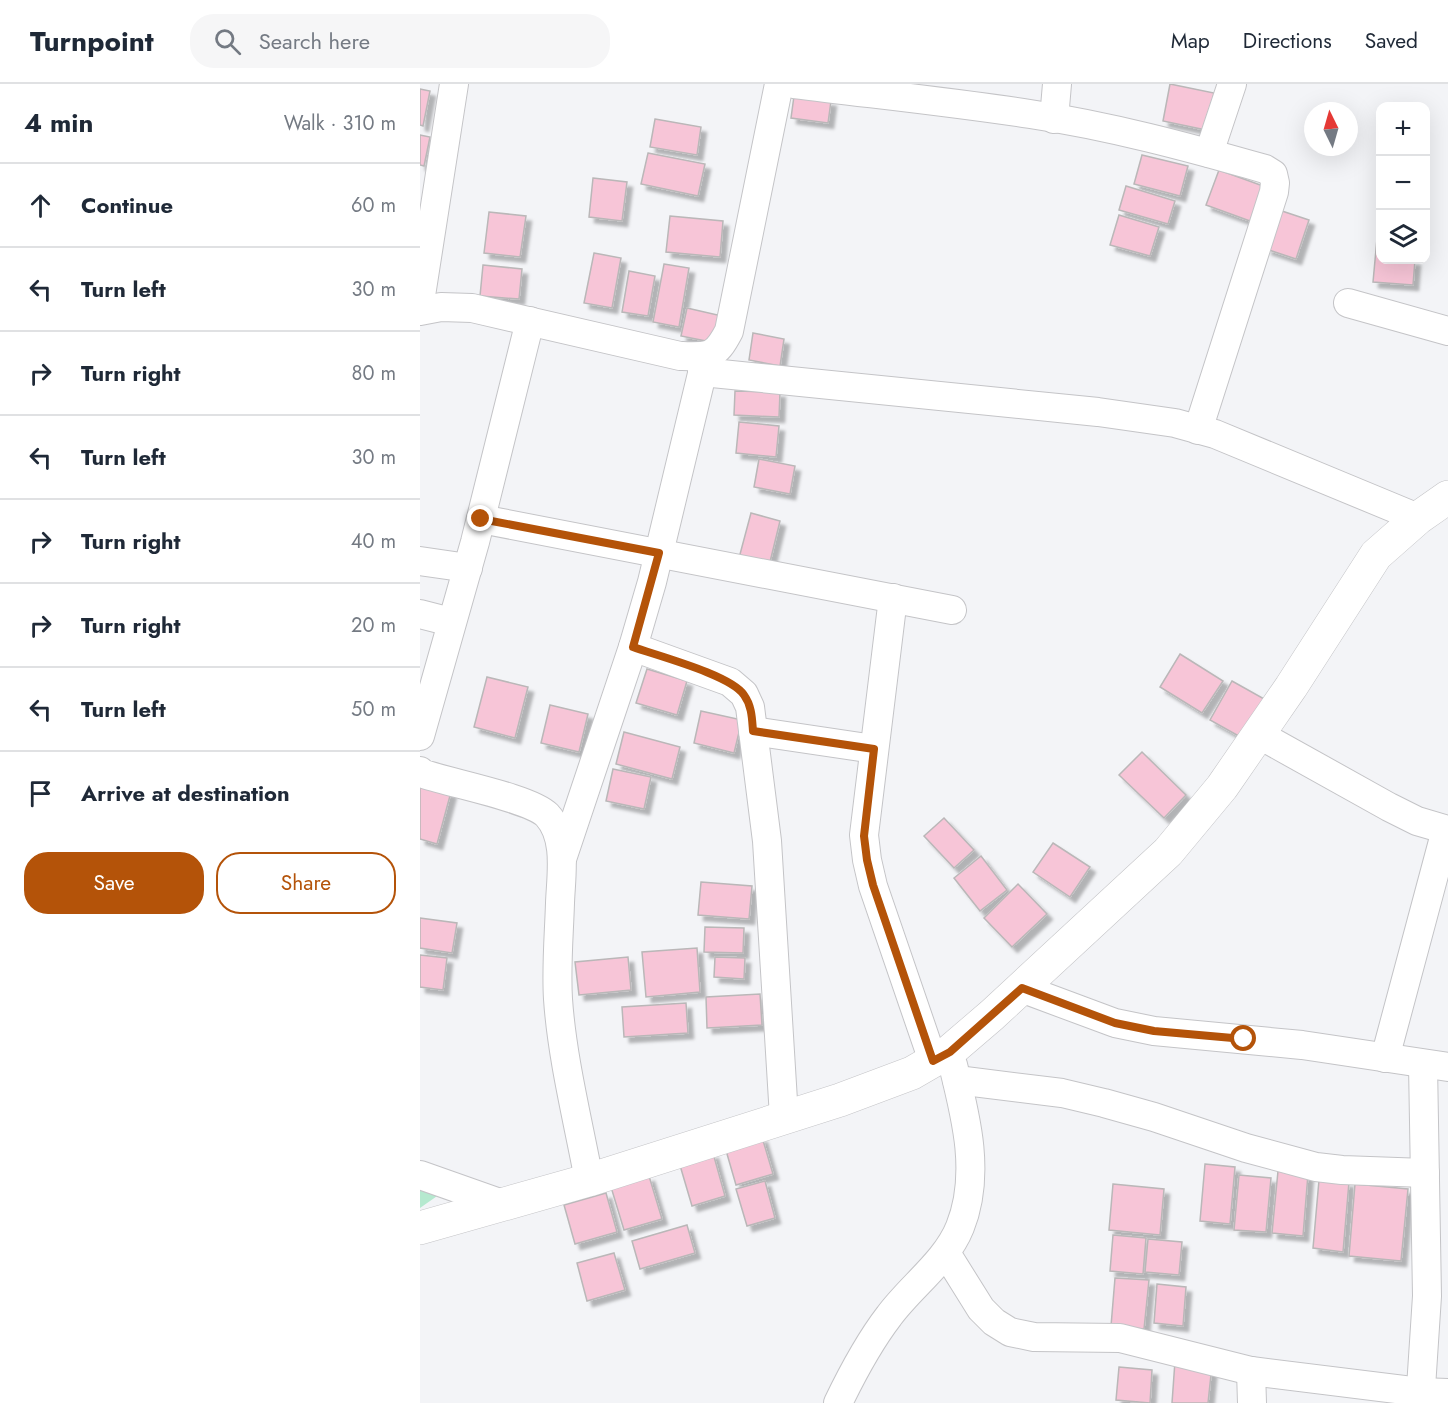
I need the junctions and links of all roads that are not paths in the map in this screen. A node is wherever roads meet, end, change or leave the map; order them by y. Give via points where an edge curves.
1 (454, 84) edge
2 (779, 84) edge
3 (794, 84) edge
4 (1057, 84) edge
5 (1232, 84) edge
6 (1054, 118) junction
7 (1209, 153) junction
8 (420, 302) edge
9 (1348, 303) dead end
10 (420, 311) edge
11 (530, 321) junction
12 (1448, 331) edge
13 (704, 365) junction
14 (1198, 430) junction
15 (1448, 497) edge
16 (1418, 518) junction
17 (481, 519) junction
18 (659, 553) junction
19 (420, 561) edge
20 (468, 568) junction
21 (893, 598) junction
22 (952, 610) dead end
23 (420, 614) edge
24 (451, 622) junction
25 (633, 647) junction
26 (753, 731) junction
27 (1258, 734) junction
28 (420, 736) edge
29 (874, 749) junction
30 (420, 771) edge
31 (1447, 830) edge
32 (562, 859) junction
33 (1022, 988) junction
34 (1385, 1058) junction
35 (947, 1064) junction
36 (1435, 1065) edge
37 (784, 1117) junction
38 (1425, 1173) junction
39 (420, 1175) edge
40 (589, 1179) junction
41 (505, 1205) junction
42 (420, 1228) edge
43 (946, 1252) junction
44 (1437, 1297) edge
45 (1251, 1371) junction
46 (1430, 1396) edge
47 (838, 1403) edge
48 (1252, 1403) edge

1 - 8 street
2 - 13 street via 729,331
3 - 6 street
4 - 6 street
5 - 7 street
6 - 7 street
7 - 14 street via 1265,169 1273,174 1275,183
9 - 12 street
10 - 11 street via 472,308
11 - 13 street
11 - 17 street
13 - 14 street via 1137,417
13 - 18 street
14 - 16 street
15 - 16 street
16 - 27 street via 1376,555
17 - 18 street
17 - 20 street
18 - 21 street
18 - 25 street
19 - 20 street
20 - 24 street
21 - 22 street
21 - 29 street
23 - 24 street
24 - 28 street
25 - 26 street via 730,682 744,693
25 - 32 street
26 - 29 street
26 - 37 street via 767,841
27 - 31 street via 1389,807
27 - 33 street via 1222,787 1168,852
29 - 35 street via 864,836 867,860 873,885
30 - 32 street via 516,800 546,814 558,832
31 - 34 street
32 - 40 street via 558,998
33 - 34 street via 1115,1023 1154,1031 1302,1045
33 - 35 street
34 - 36 street
35 - 37 street
35 - 38 street via 1104,1103 1316,1167
35 - 43 street via 964,1107 971,1159 960,1227
36 - 38 street
37 - 40 street
38 - 44 street
39 - 41 street
40 - 41 street
41 - 42 street
43 - 45 street via 981,1309 1010,1332 1034,1337 1120,1338
43 - 47 street via 888,1316
44 - 46 street
45 - 46 street
45 - 48 street

